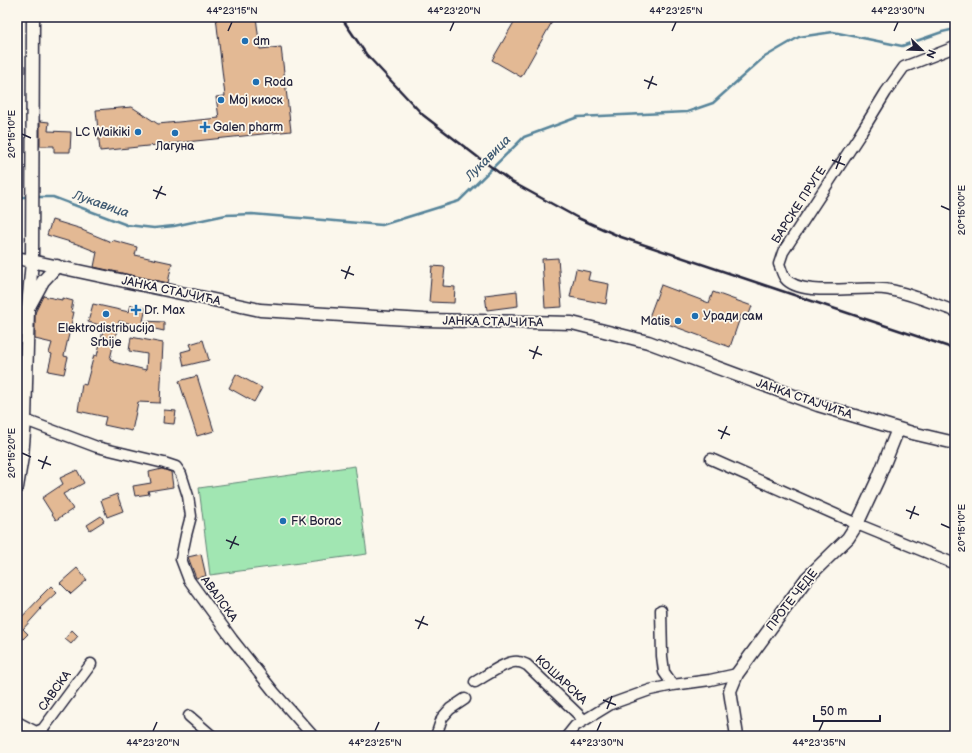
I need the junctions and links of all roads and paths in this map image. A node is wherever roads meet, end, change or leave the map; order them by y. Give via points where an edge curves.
1 (33, 17) edge
2 (955, 47) edge
3 (17, 258) edge
4 (32, 260) junction
5 (57, 266) junction
6 (28, 308) junction
7 (955, 311) edge
8 (25, 420) junction
9 (898, 429) junction
10 (955, 443) edge
11 (711, 459) dead end
12 (17, 487) edge
13 (857, 524) junction
14 (955, 564) edge
15 (661, 610) dead end
16 (91, 664) dead end
17 (737, 674) junction
18 (475, 682) dead end
19 (673, 685) junction
20 (464, 699) dead end
21 (189, 716) dead end
22 (584, 720) junction
23 (17, 722) edge
24 (212, 736) edge
25 (313, 736) edge
26 (436, 736) edge
27 (567, 736) edge
28 (737, 736) edge

1 - 4 street
2 - 7 street, БАРСКЕ ПРУГЕ via 904,67 783,252 779,264 786,278 794,284 816,290 890,290
3 - 4 street, ЈАНКА СТАЈЧИЋА
4 - 5 street, ЈАНКА СТАЈЧИЋА
4 - 6 street
5 - 6 street via 43,281
5 - 9 street, ЈАНКА СТАЈЧИЋА via 260,310 424,320 572,323 648,342 818,406
6 - 8 street
8 - 12 street
8 - 25 street, АВАЛСКА via 97,447 176,467 188,496 191,516 181,559 188,580 264,680
9 - 10 street, ЈАНКА СТАЈЧИЋА
9 - 13 street, ПРОТЕ ЧЕДЕ
11 - 13 street
13 - 14 street
13 - 17 street, ПРОТЕ ЧЕДЕ via 848,538 807,578
15 - 19 street via 664,672
16 - 23 street, САВСКА via 44,730 36,732
17 - 19 street
17 - 28 street, ПРОТЕ ЧЕДЕ via 730,691
18 - 22 street, КОШАРСКА via 506,664 520,662 527,665
19 - 22 street via 611,704
20 - 26 street via 442,718
21 - 24 street
22 - 27 street

